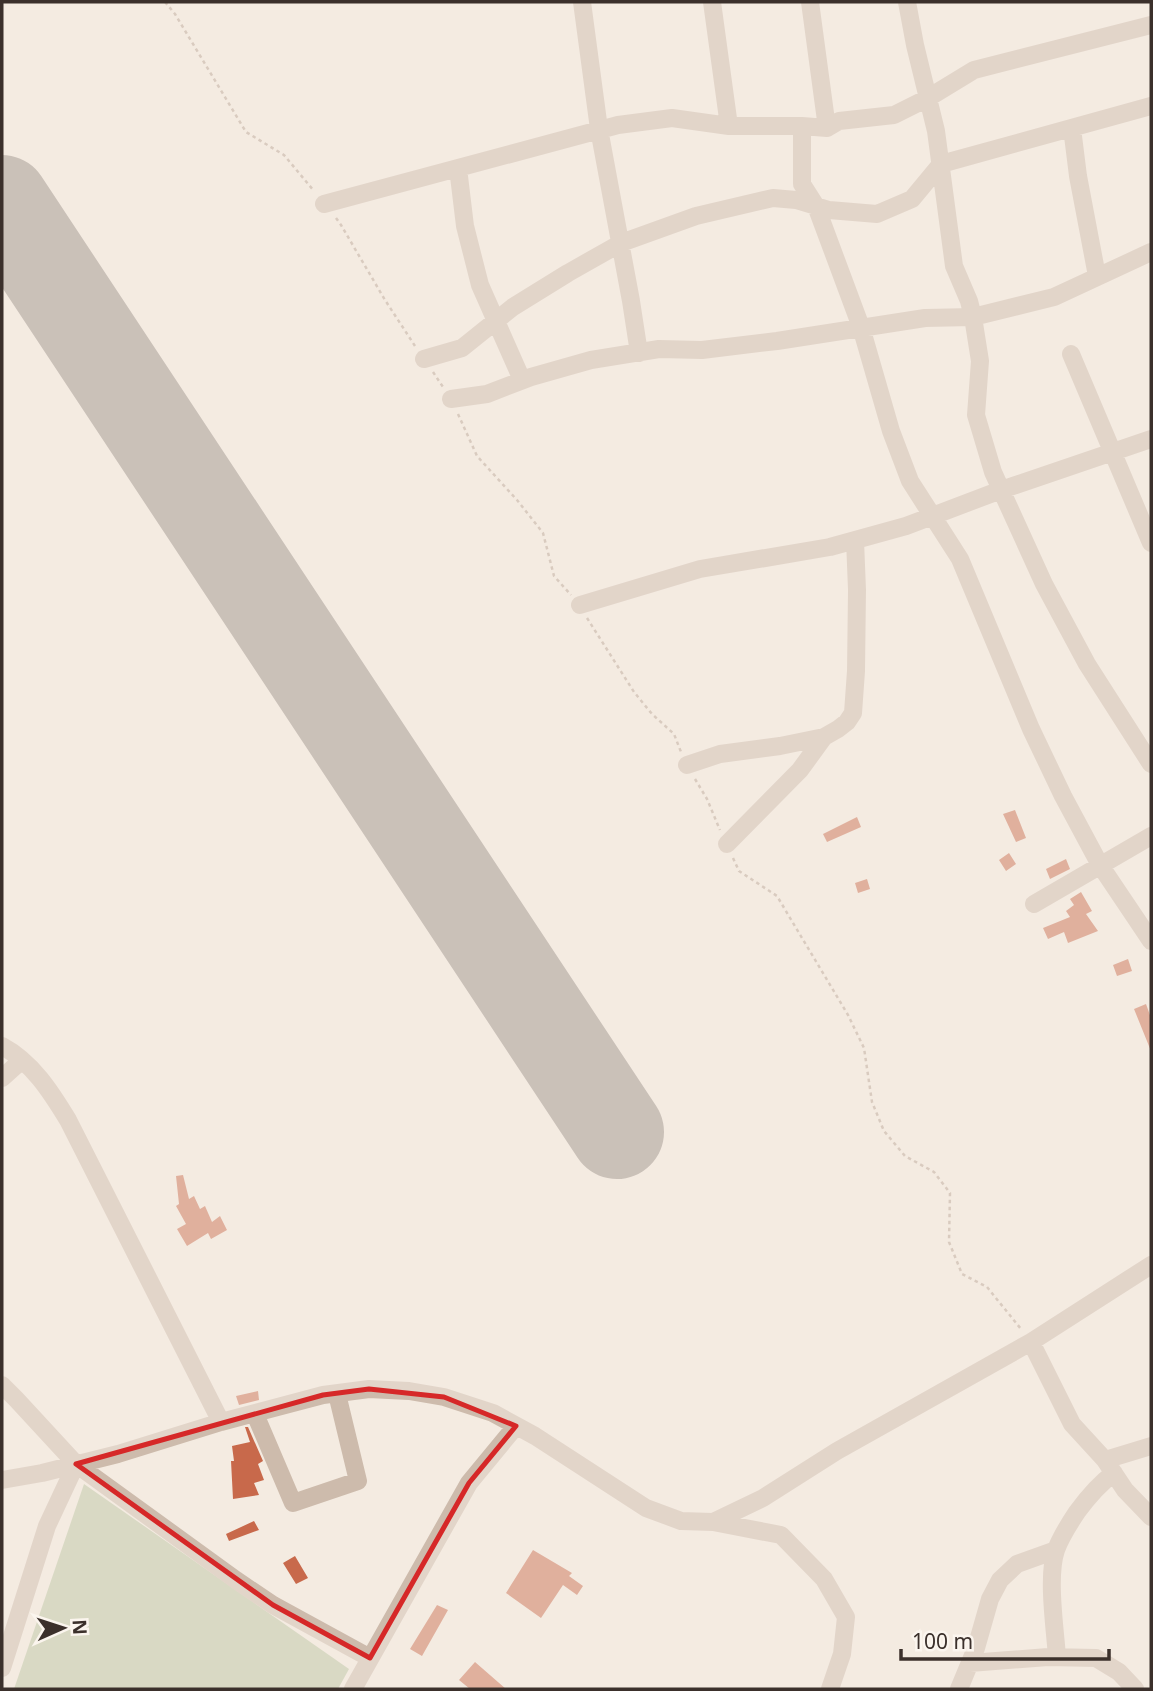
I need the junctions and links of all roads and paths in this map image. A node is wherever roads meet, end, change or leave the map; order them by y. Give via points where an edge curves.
1 (165, 2) edge
2 (582, 2) edge
3 (712, 2) edge
4 (810, 2) edge
5 (907, 2) edge
6 (1151, 25) edge
7 (928, 98) junction
8 (1151, 106) edge
9 (729, 126) junction
10 (802, 126) junction
11 (827, 128) junction
12 (1072, 128) junction
13 (599, 129) junction
14 (941, 164) junction
15 (457, 168) junction
16 (324, 204) junction
17 (816, 206) junction
18 (621, 243) junction
19 (1151, 252) edge
20 (1097, 276) junction
21 (973, 317) junction
22 (496, 321) junction
23 (861, 327) junction
24 (639, 352) junction
25 (1071, 354) dead end
26 (424, 359) junction
27 (522, 380) junction
28 (451, 399) junction
29 (1151, 439) edge
30 (1113, 452) junction
31 (1001, 490) junction
32 (931, 516) junction
33 (855, 540) junction
34 (1151, 542) edge
35 (580, 605) junction
36 (824, 737) junction
37 (687, 765) junction
38 (1151, 765) edge
39 (1151, 836) edge
40 (727, 844) junction
41 (1100, 865) junction
42 (1034, 904) dead end
43 (1151, 941) edge
44 (2, 1046) edge
45 (22, 1060) junction
46 (2, 1078) edge
47 (1151, 1265) edge
48 (1031, 1342) junction
49 (2, 1385) edge
50 (337, 1394) junction
51 (255, 1414) junction
52 (221, 1422) junction
53 (516, 1426) junction
54 (1151, 1446) edge
55 (76, 1464) junction
56 (1110, 1467) junction
57 (2, 1480) edge
58 (1151, 1517) edge
59 (713, 1522) junction
60 (1056, 1550) junction
61 (1057, 1657) junction
62 (370, 1658) junction
63 (970, 1663) junction
64 (2, 1668) edge
65 (353, 1689) edge
66 (830, 1689) edge
67 (959, 1689) edge
68 (1135, 1689) edge

1 - 16 path via 246,132 284,155
2 - 13 street
3 - 9 street
4 - 11 street
5 - 7 street
6 - 7 street via 974,70
7 - 11 street via 894,116 839,121
7 - 14 street
8 - 12 street
9 - 10 street
9 - 13 street via 672,118
10 - 11 street
10 - 17 street via 802,184
12 - 14 street
12 - 20 street
13 - 15 street
13 - 18 street
14 - 17 street via 912,199 877,214
14 - 21 street via 954,266
15 - 16 street
15 - 22 street via 464,226 480,285
16 - 26 path
17 - 18 street via 773,198 696,216
17 - 23 street
18 - 22 street
18 - 24 street
19 - 20 street
20 - 21 street via 1054,297
21 - 23 street
21 - 31 street via 980,361 976,415
22 - 26 street via 462,348
22 - 27 street
23 - 24 street via 702,350
23 - 32 street via 891,432 910,481
24 - 27 street via 590,360
25 - 30 street
26 - 28 path
27 - 28 street via 487,394
28 - 35 path via 477,456 543,533 554,576
29 - 30 street
30 - 31 street
30 - 34 street
31 - 32 street
31 - 38 street via 1087,664
32 - 33 street
32 - 41 street via 960,559 1031,729
33 - 35 street via 700,569
33 - 36 street via 853,713
35 - 37 path via 634,692 674,734
36 - 37 street via 720,754
36 - 40 street via 800,770
37 - 40 path
39 - 41 street
40 - 48 path via 739,871 777,896 848,1015 864,1048 872,1102 884,1131 905,1156 934,1172 950,1193 949,1242 962,1274 987,1287
41 - 42 street
41 - 43 street
44 - 45 street
45 - 46 street
45 - 52 street via 41,1078 68,1120
47 - 48 street
48 - 56 street via 1072,1424
48 - 59 street via 763,1498
49 - 55 street
50 - 51 street
50 - 51 street via 358,1481 293,1503
50 - 53 street via 369,1389 444,1397
51 - 52 street
52 - 55 street
53 - 59 street via 646,1508 681,1521
53 - 62 street via 469,1483
54 - 56 street
55 - 57 street
55 - 62 street via 273,1605
55 - 64 street via 47,1526
56 - 58 street
56 - 60 street
59 - 66 street via 781,1535 824,1579 846,1616 842,1654
60 - 61 street via 1052,1579
60 - 63 street via 1017,1564 1000,1580
61 - 63 street
61 - 68 street via 1096,1658
62 - 65 street
63 - 67 street

